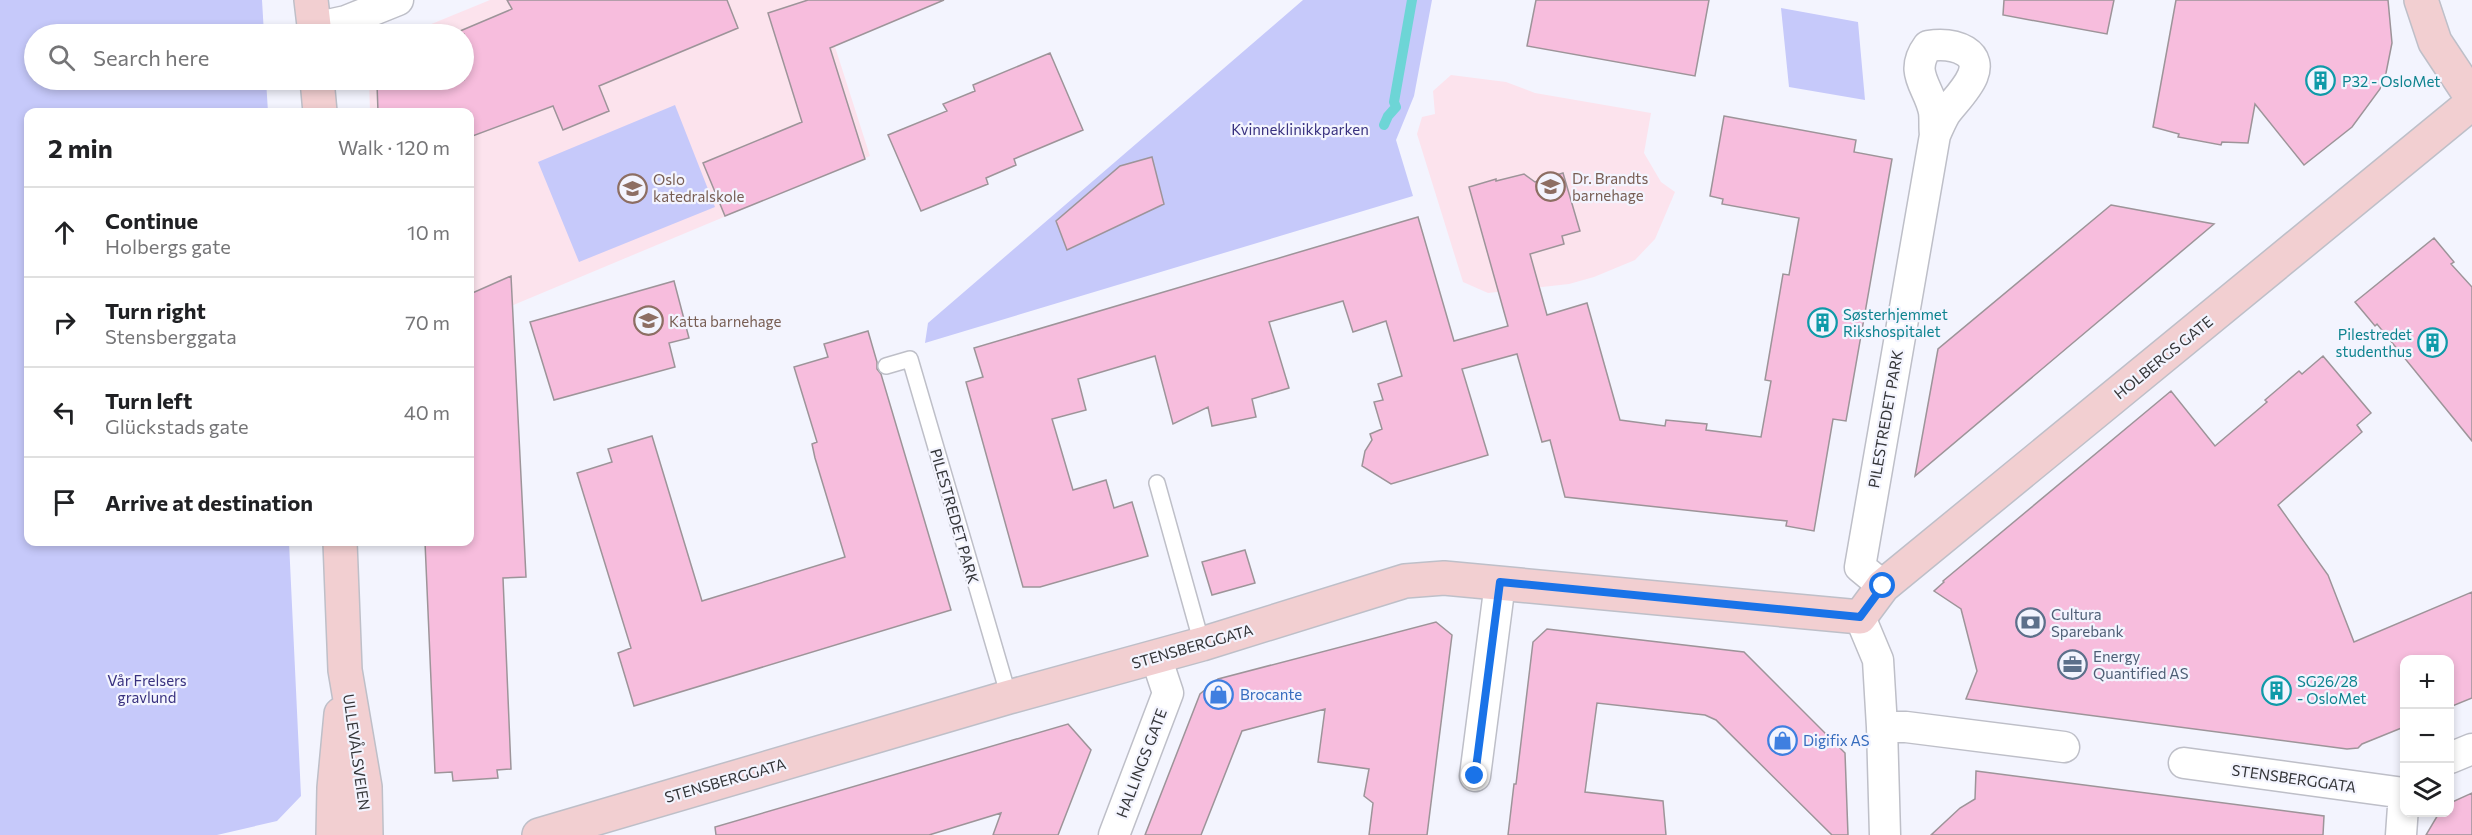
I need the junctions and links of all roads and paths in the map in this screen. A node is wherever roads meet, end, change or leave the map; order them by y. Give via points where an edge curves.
1 (398, 0) edge
2 (2421, 0) edge
3 (313, 21) edge
4 (318, 90) edge
5 (2472, 98) edge
6 (2472, 103) edge
7 (320, 108) edge
8 (1935, 135) dead end
9 (886, 366) dead end
10 (1157, 483) dead end
11 (340, 546) edge
12 (1500, 582) junction
13 (1883, 586) junction
14 (1860, 617) junction
15 (1202, 644) junction
16 (1156, 657) junction
17 (345, 670) junction
18 (1009, 697) junction
19 (1882, 728) junction
20 (2064, 747) dead end
21 (2472, 749) edge
22 (2454, 756) edge
23 (2184, 763) dead end
24 (1475, 776) dead end
25 (2400, 792) edge
26 (2402, 817) edge
27 (333, 835) edge
28 (366, 835) edge
29 (539, 835) edge
30 (1114, 835) edge
31 (1885, 835) edge
32 (2401, 835) edge

1 - 3 street via 346,21
2 - 5 street via 2435,42
4 - 7 street
6 - 13 street, HOLBERGS GATE
8 - 13 street, PILESTREDET PARK via 1860,567
9 - 18 lane, PILESTREDET PARK via 909,359
10 - 15 lane
11 - 17 street, ULLEVÅLSVEIEN
12 - 14 street, STENSBERGGATA
12 - 15 street, STENSBERGGATA via 1444,578 1406,581
12 - 24 street
13 - 14 street, HOLBERGS GATE
14 - 19 street via 1878,660
15 - 16 street, STENSBERGGATA
16 - 18 street, STENSBERGGATA
16 - 30 street, HALLINGS GATE via 1168,693
17 - 27 street, ULLEVÅLSVEIEN
17 - 28 street, ULLEVÅLSVEIEN via 365,787
18 - 29 street, STENSBERGGATA
19 - 20 street via 1906,727
19 - 31 street
21 - 22 street
23 - 25 street, STENSBERGGATA
26 - 32 street

